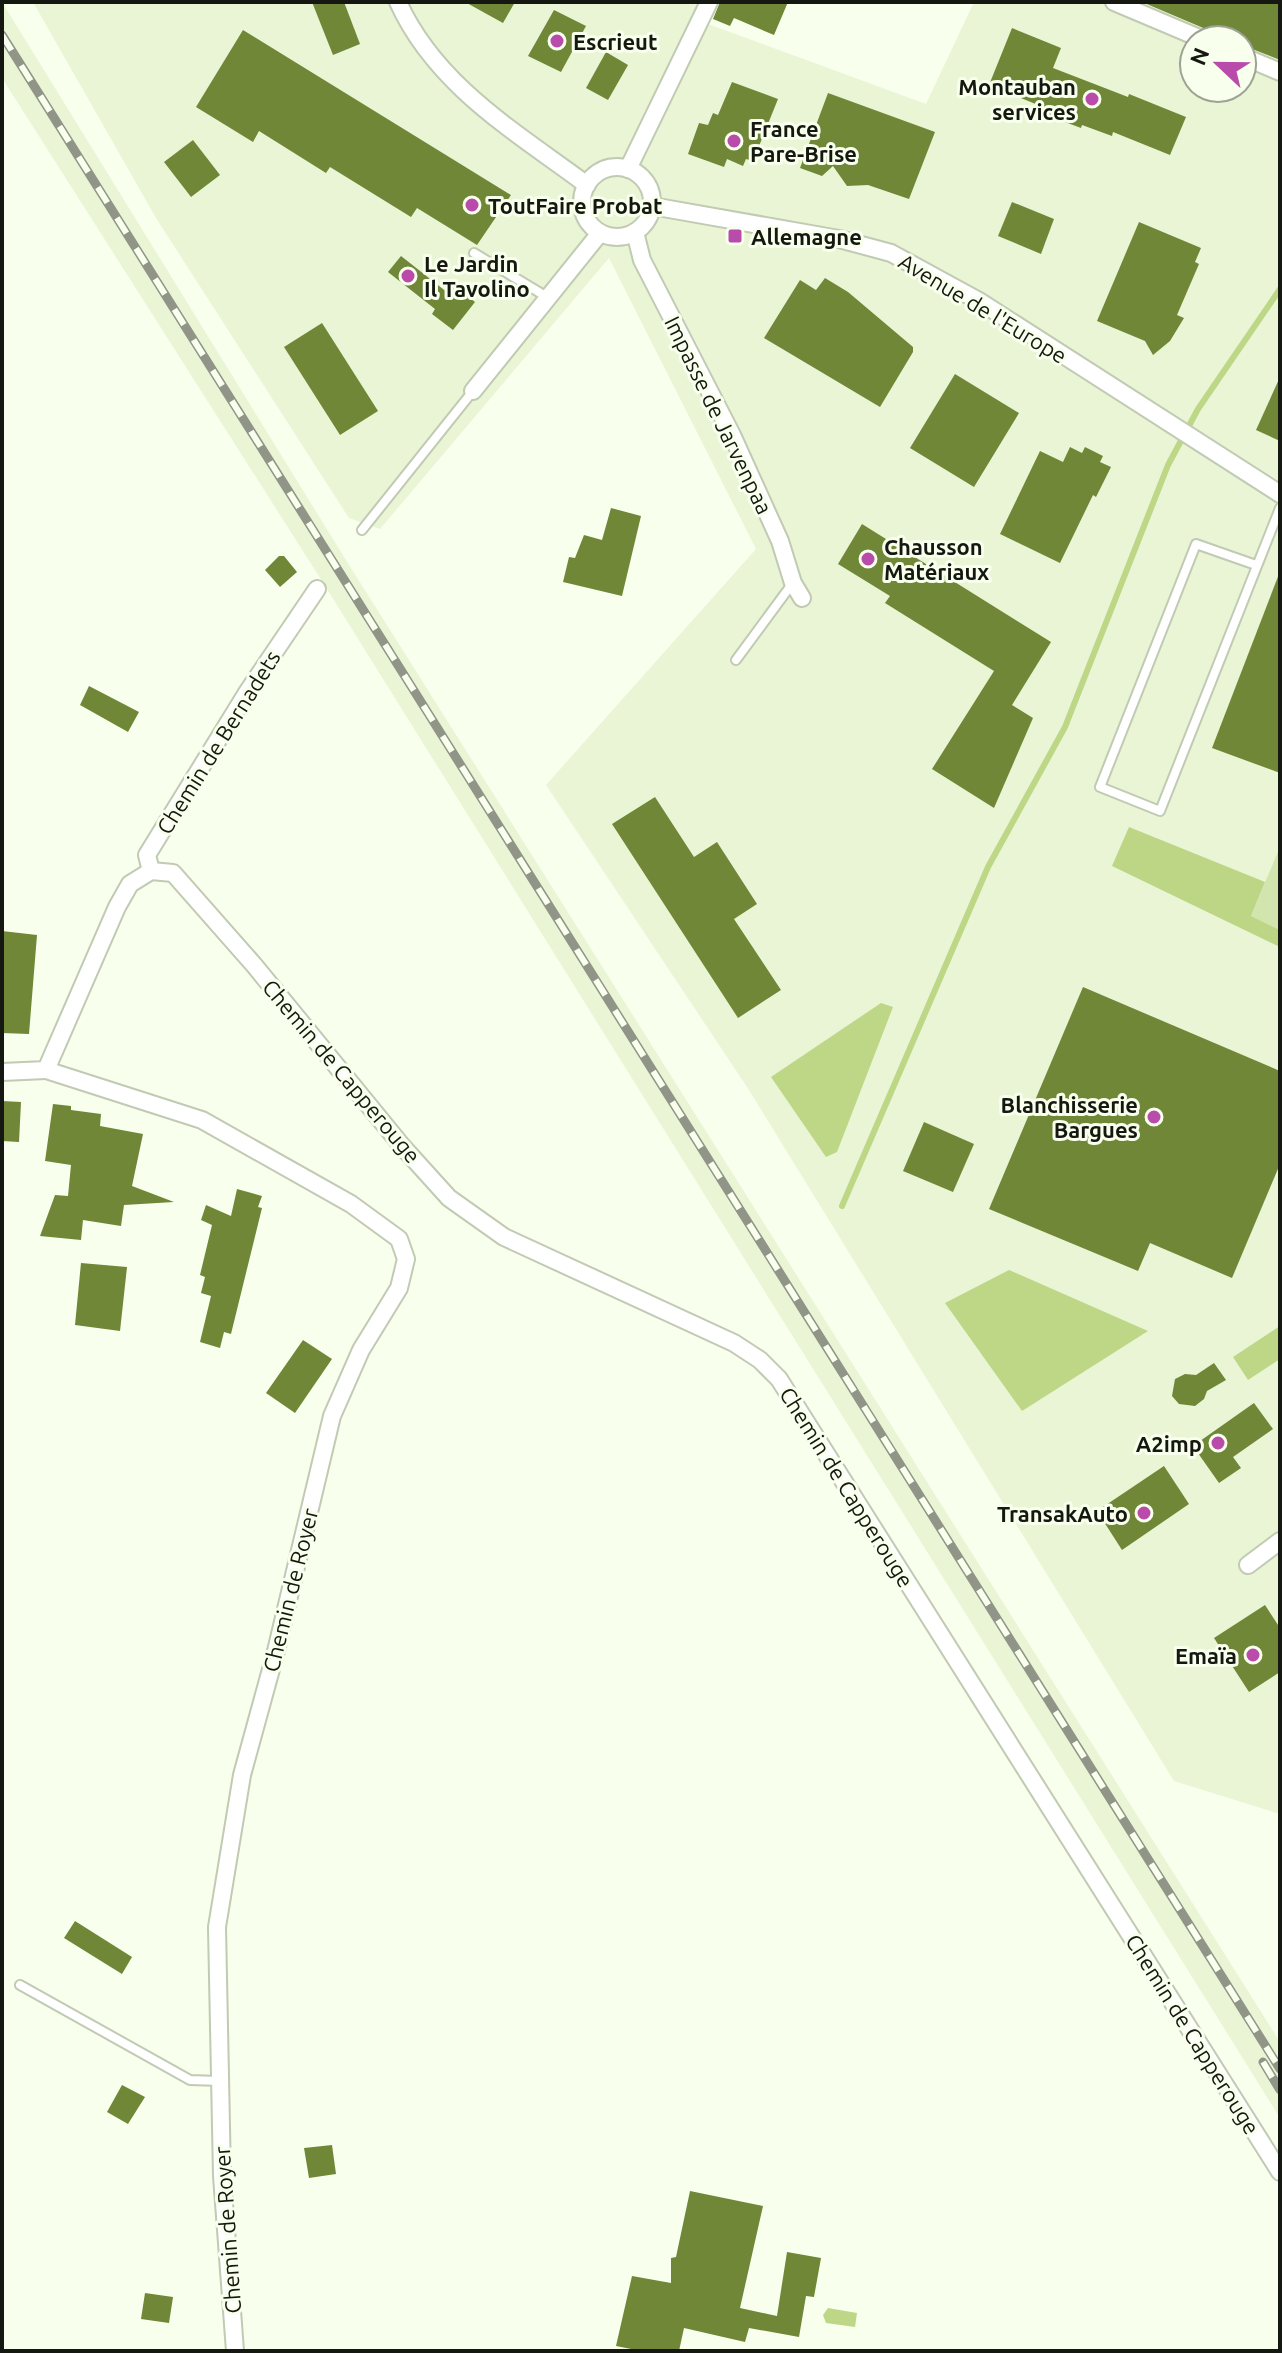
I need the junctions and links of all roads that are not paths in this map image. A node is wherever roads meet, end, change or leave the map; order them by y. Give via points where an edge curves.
1 (398, 2) edge
2 (709, 2) edge
3 (1114, 2) edge
4 (1178, 29) edge
5 (1258, 63) edge
6 (1280, 72) edge
7 (628, 169) junction
8 (587, 185) junction
9 (652, 206) junction
10 (635, 232) junction
11 (600, 233) junction
12 (474, 253) dead end
13 (547, 297) junction
14 (473, 391) joint
15 (1280, 494) edge
16 (1280, 508) edge
17 (362, 530) dead end
18 (1256, 565) junction
19 (793, 583) junction
20 (317, 589) dead end
21 (802, 598) dead end
22 (736, 660) dead end
23 (151, 871) junction
24 (46, 1070) junction
25 (2, 1072) edge
26 (1280, 1541) edge
27 (1248, 1565) dead end
28 (20, 1985) dead end
29 (221, 2081) junction
30 (1280, 2172) edge
31 (235, 2351) edge

1 - 8 street via 409,27 451,80
2 - 7 street
3 - 4 street
5 - 6 street
7 - 8 street via 601,172
7 - 9 street via 646,183
8 - 11 street via 586,217
9 - 10 street
9 - 15 street, Avenue de l'Europe via 891,253 968,294
10 - 11 street via 618,237
10 - 19 street, Impasse de Jarvenpaa via 642,260 780,541
11 - 13 street
12 - 13 lane
13 - 14 street
14 - 17 lane
16 - 18 lane
18 - 18 lane via 1160,811 1100,787 1196,544
19 - 21 street, Impasse de Jarvenpaa
19 - 22 lane
20 - 23 street, Chemin de Bernadets via 147,855
23 - 24 street via 130,884 117,907
23 - 30 street, Chemin de Capperouge via 173,873 449,1198 504,1237 734,1343 779,1379
24 - 25 street
24 - 29 street, Chemin de Royer via 202,1120 351,1204 399,1239 406,1259 399,1288 361,1350 332,1416 242,1775 217,1927
26 - 27 street
28 - 29 lane via 190,2080
29 - 31 street, Chemin de Royer

